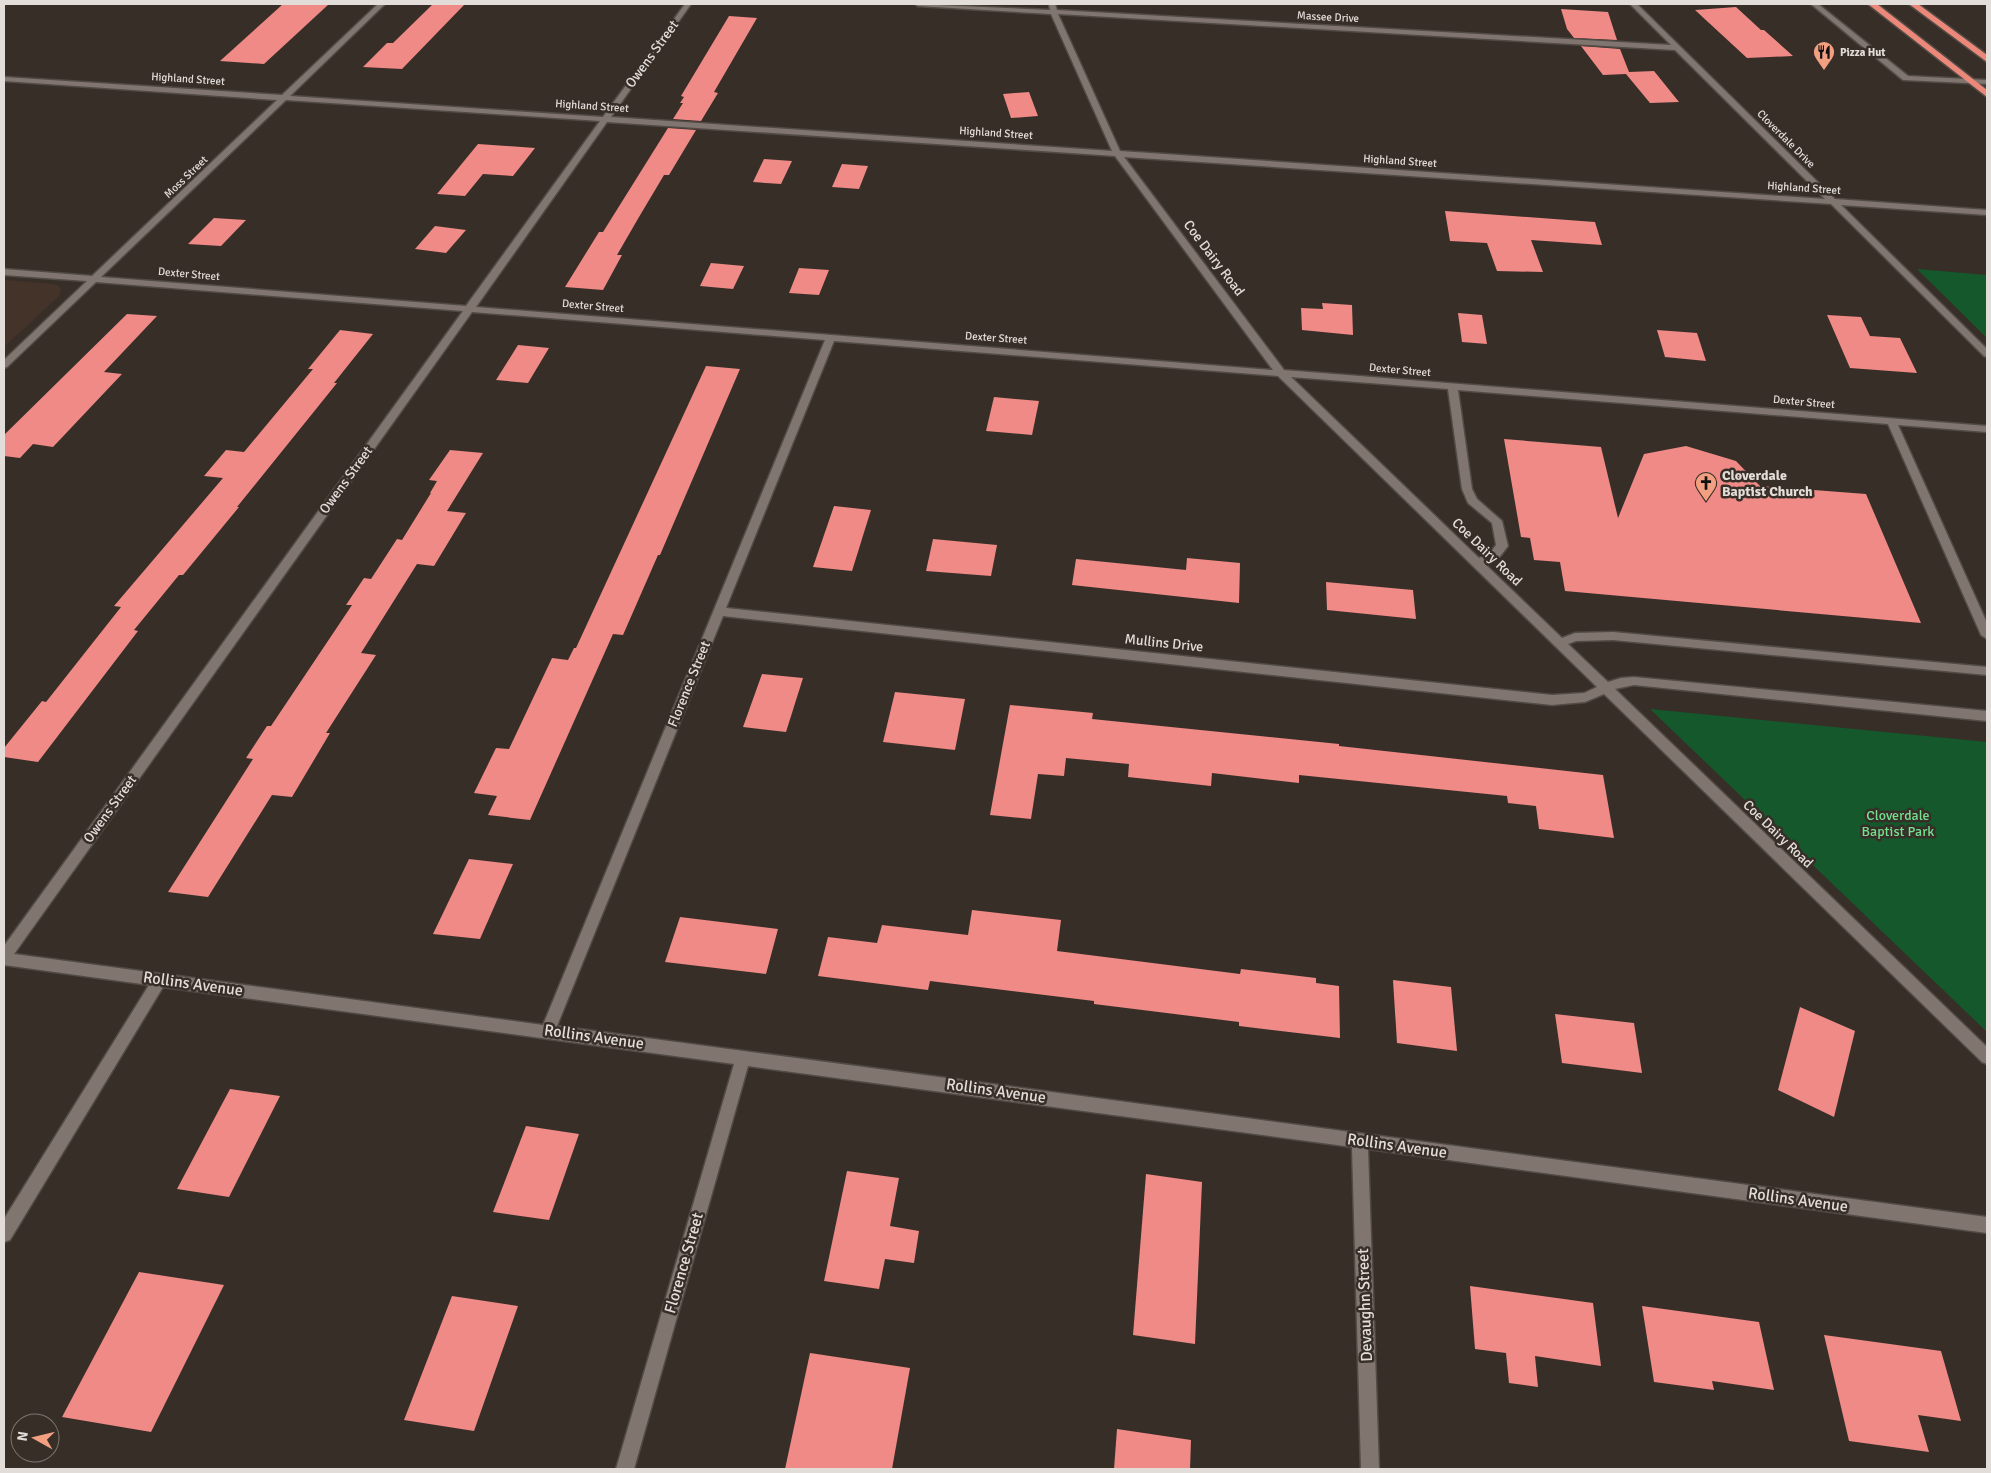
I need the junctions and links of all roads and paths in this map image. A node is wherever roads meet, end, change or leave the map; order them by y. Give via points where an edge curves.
1 (382, 4) edge
2 (688, 4) edge
3 (918, 4) edge
4 (1633, 4) edge
5 (1814, 4) edge
6 (1872, 4) edge
7 (1913, 4) edge
8 (1053, 8) edge
9 (1678, 48) junction
10 (1987, 59) edge
11 (4, 79) edge
12 (1987, 82) edge
13 (1973, 83) junction
14 (1987, 94) edge
15 (285, 97) junction
16 (605, 119) junction
17 (1117, 153) junction
18 (1833, 201) junction
19 (1987, 212) edge
20 (4, 272) edge
21 (95, 279) junction
22 (469, 309) junction
23 (830, 338) junction
24 (1987, 354) edge
25 (4, 365) edge
26 (1281, 373) junction
27 (1453, 387) junction
28 (1892, 422) junction
29 (1987, 429) edge
30 (1476, 563) junction
31 (718, 611) junction
32 (1981, 611) edge
33 (1987, 635) edge
34 (1560, 643) junction
35 (1987, 671) edge
36 (1605, 687) junction
37 (1987, 716) edge
38 (4, 958) edge
39 (160, 979) junction
40 (548, 1031) junction
41 (744, 1057) junction
42 (1987, 1057) edge
43 (1360, 1142) junction
44 (1987, 1225) edge
45 (4, 1234) edge
46 (625, 1469) edge
47 (1370, 1469) edge

1 - 15 street, Moss Street
2 - 16 street, Owens Street
3 - 8 street, Massee Drive
4 - 9 street, Cloverdale Drive
5 - 13 street via 1906,78
6 - 13 highway
7 - 10 highway
8 - 9 street, Massee Drive
8 - 17 street, Coe Dairy Road
9 - 18 street, Cloverdale Drive
11 - 15 street, Highland Street
12 - 13 street
13 - 14 highway
15 - 16 street, Highland Street
15 - 21 street, Moss Street
16 - 17 street, Highland Street
16 - 22 street, Owens Street
17 - 18 street, Highland Street
17 - 26 street, Coe Dairy Road
18 - 19 street, Highland Street
18 - 24 street, Cloverdale Drive
20 - 21 street, Dexter Street
21 - 22 street, Dexter Street
21 - 25 street, Moss Street
22 - 23 street, Dexter Street
22 - 38 street, Owens Street
23 - 26 street, Dexter Street
23 - 31 street, Florence Street
26 - 27 street, Dexter Street
26 - 30 street, Coe Dairy Road
27 - 28 street, Dexter Street
27 - 30 street via 1467,489 1472,501 1497,521 1502,546 1494,556
28 - 29 street, Dexter Street
28 - 32 street
30 - 34 street, Coe Dairy Road
31 - 36 street, Mullins Drive via 1552,700 1585,697
31 - 40 street, Florence Street
32 - 33 street
34 - 35 street via 1575,637 1613,636
34 - 36 street, Coe Dairy Road
36 - 37 street, Mullins Drive via 1634,681
36 - 42 street, Coe Dairy Road
38 - 39 street, Rollins Avenue
39 - 40 street, Rollins Avenue
39 - 45 street
40 - 41 street, Rollins Avenue
41 - 43 street, Rollins Avenue
41 - 46 street, Florence Street
43 - 44 street, Rollins Avenue
43 - 47 street, Devaughn Street

